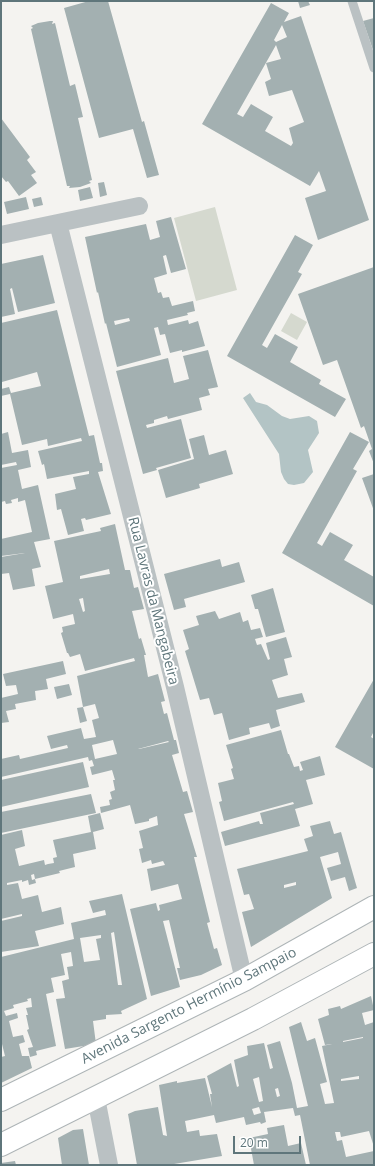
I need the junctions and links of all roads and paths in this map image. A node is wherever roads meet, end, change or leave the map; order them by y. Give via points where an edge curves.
1 (352, 1) edge
2 (374, 68) edge
3 (139, 206) dead end
4 (58, 224) junction
5 (1, 236) edge
6 (374, 907) edge
7 (374, 954) edge
8 (244, 980) junction
9 (96, 1098) junction
10 (1, 1100) edge
11 (1, 1145) edge
12 (109, 1165) edge

1 - 2 lane
3 - 4 street
4 - 5 street
4 - 8 street, Rua Lavras da Mangabeira via 175,687
6 - 8 main road, Avenida Sargento Hermínio Sampaio
7 - 9 main road via 253,1019
8 - 10 main road, Avenida Sargento Hermínio Sampaio
9 - 11 main road
9 - 12 street

